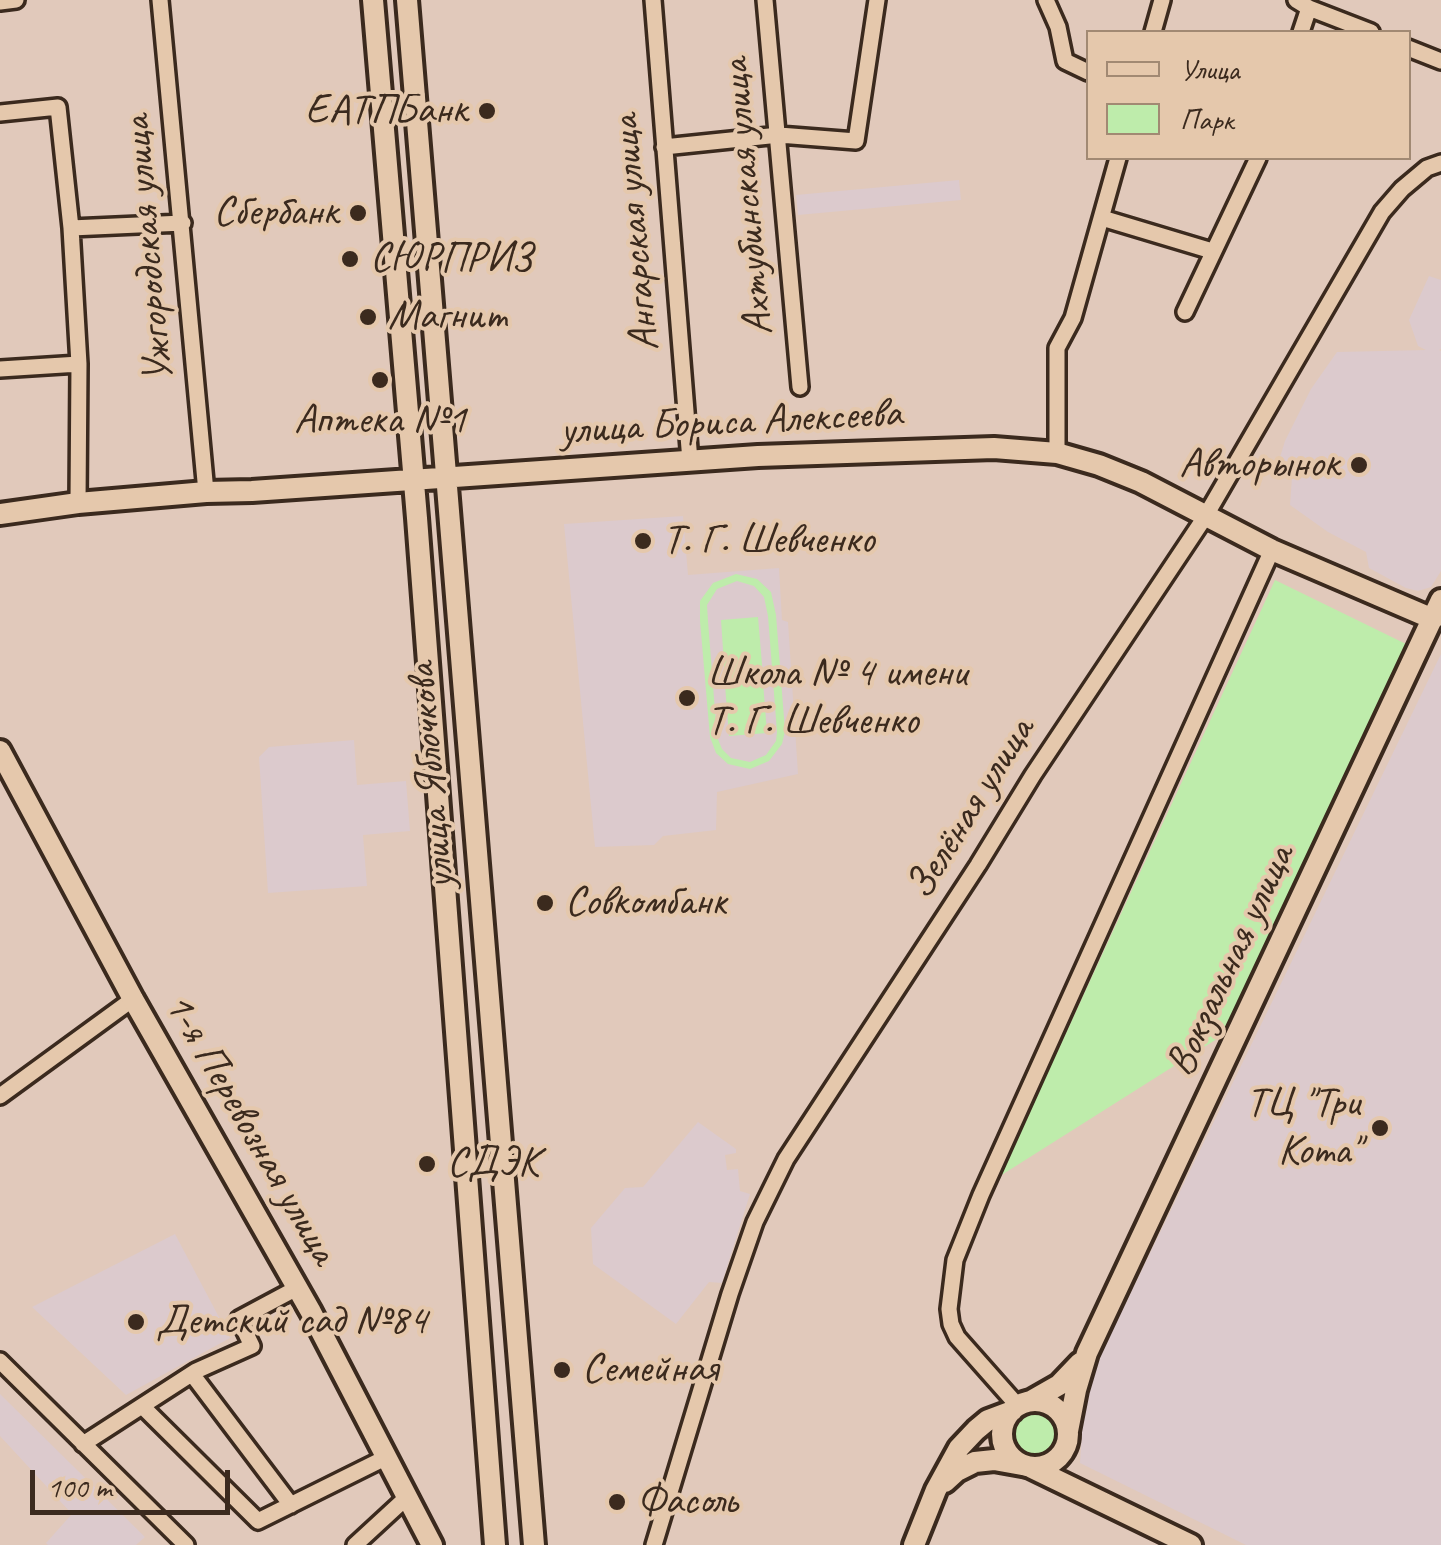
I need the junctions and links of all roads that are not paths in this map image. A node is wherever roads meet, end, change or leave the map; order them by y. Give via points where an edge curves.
1 (16, 0) edge
2 (160, 0) edge
3 (373, 0) edge
4 (407, 0) edge
5 (653, 0) edge
6 (764, 0) edge
7 (878, 0) edge
8 (1046, 0) edge
9 (1162, 0) edge
10 (0, 2) edge
11 (1302, 4) edge
12 (1154, 30) edge
13 (1300, 30) edge
14 (1366, 30) edge
15 (1411, 49) edge
16 (1441, 61) edge
17 (1086, 71) edge
18 (0, 113) edge
19 (778, 135) junction
20 (664, 147) junction
21 (1117, 160) edge
22 (1257, 160) edge
23 (1441, 164) edge
24 (1102, 218) junction
25 (182, 223) junction
26 (71, 228) junction
27 (1212, 251) junction
28 (1185, 312) dead end
29 (79, 364) junction
30 (0, 369) edge
31 (800, 387) dead end
32 (1057, 453) junction
33 (690, 461) junction
34 (445, 477) junction
35 (414, 479) junction
36 (206, 492) junction
37 (78, 503) junction
38 (0, 514) edge
39 (1205, 517) junction
40 (1272, 550) junction
41 (1437, 610) edge
42 (0, 750) edge
43 (132, 999) junction
44 (0, 1096) edge
45 (297, 1288) junction
46 (1088, 1353) junction
47 (0, 1361) edge
48 (192, 1374) junction
49 (142, 1406) junction
50 (1020, 1406) junction
51 (1068, 1437) junction
52 (83, 1444) junction
53 (385, 1458) junction
54 (1026, 1466) junction
55 (936, 1490) junction
56 (406, 1498) junction
57 (1105, 1504) junction
58 (291, 1505) junction
59 (186, 1545) edge
60 (355, 1545) edge
61 (432, 1545) edge
62 (495, 1545) edge
63 (534, 1545) edge
64 (654, 1545) edge
65 (914, 1545) edge
66 (1191, 1545) edge

1 - 10 street
2 - 25 street, Ужгородская улица
3 - 35 main road, улица Яблочкова
4 - 34 main road, улица Яблочкова
5 - 20 street, Ангарская улица
6 - 19 street, Ахтубинская улица
7 - 19 street via 856,140
8 - 17 street via 1064,60
9 - 12 street
11 - 13 street
11 - 14 street
15 - 16 street
18 - 26 street via 58,107
19 - 20 street
19 - 31 street, Ахтубинская улица
20 - 33 street, Ангарская улица
21 - 24 street
22 - 27 street
23 - 39 street, Зелёная улица via 1426,168 1382,212
24 - 27 street
24 - 32 street via 1073,318 1057,348
25 - 26 street
25 - 36 street, Ужгородская улица
26 - 29 street
27 - 28 street
29 - 30 street
29 - 37 street
32 - 33 main road, улица Бориса Алексеева via 994,448
32 - 39 main road, улица Бориса Алексеева via 1141,482
33 - 34 main road, улица Бориса Алексеева
34 - 35 main road, улица Бориса Алексеева
34 - 63 main road, улица Яблочкова
35 - 36 main road, улица Бориса Алексеева
35 - 62 main road, улица Яблочкова
36 - 37 main road, улица Бориса Алексеева
37 - 38 main road, улица Бориса Алексеева
39 - 40 main road, улица Бориса Алексеева
39 - 64 street, Зелёная улица via 786,1159 730,1294
40 - 41 main road, улица Бориса Алексеева
40 - 50 street via 955,1260 951,1324
41 - 46 main road, Вокзальная улица
42 - 43 main road, 1-я Перевозная улица
43 - 44 street
43 - 45 main road, 1-я Перевозная улица
45 - 48 street via 239,1318 252,1346
45 - 53 main road, 1-я Перевозная улица
46 - 50 main road, Вокзальная улица via 1068,1378
46 - 51 main road, Вокзальная улица
47 - 52 street
48 - 49 street
48 - 58 street
49 - 52 street
49 - 58 street via 258,1522
50 - 51 main road via 1053,1406 1064,1417
50 - 54 main road via 1003,1424 1002,1441
50 - 55 main road, Вокзальная улица via 966,1439
51 - 54 main road via 1051,1464
51 - 57 main road via 1074,1474
52 - 59 street
53 - 56 main road, 1-я Перевозная улица
53 - 58 street
54 - 55 main road via 975,1462
54 - 57 main road
55 - 65 main road, Вокзальная улица
56 - 60 street
56 - 61 main road, 1-я Перевозная улица
57 - 66 main road

